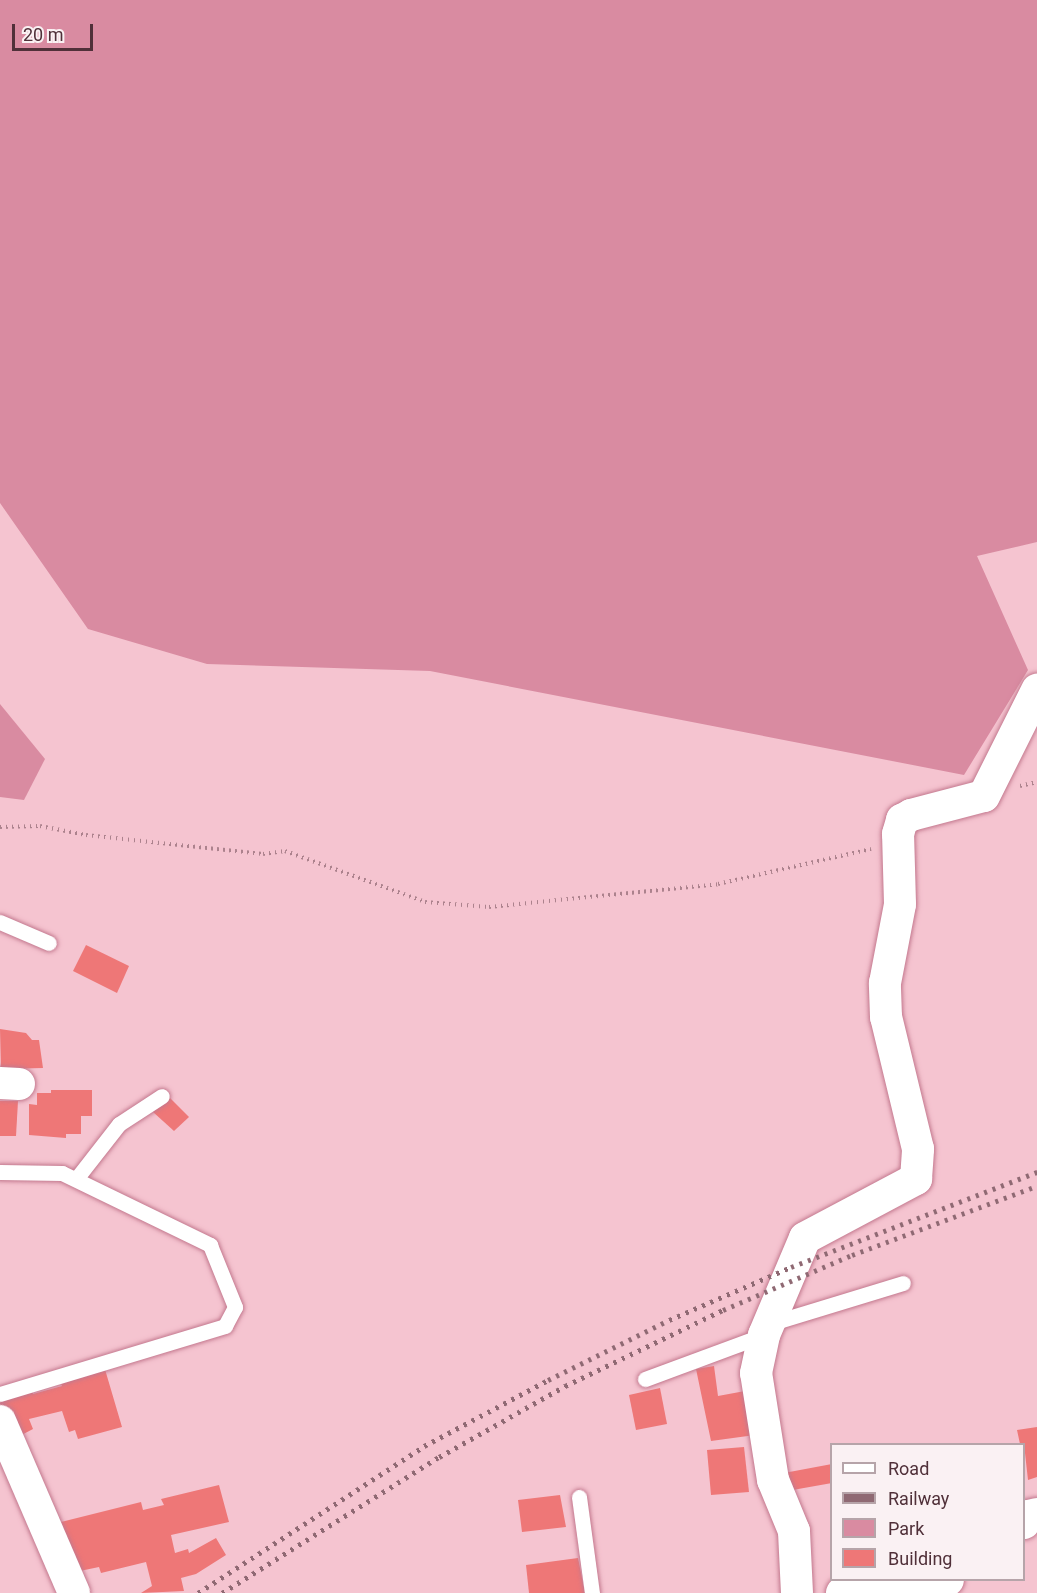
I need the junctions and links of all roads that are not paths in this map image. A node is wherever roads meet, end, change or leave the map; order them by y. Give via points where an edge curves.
1 (1037, 690) edge
2 (0, 921) edge
3 (49, 943) dead end
4 (162, 1096) dead end
5 (0, 1172) edge
6 (76, 1179) junction
7 (903, 1283) dead end
8 (766, 1330) junction
9 (645, 1379) dead end
10 (0, 1394) edge
11 (0, 1421) edge
12 (579, 1497) dead end
13 (928, 1581) edge
14 (74, 1593) edge
15 (592, 1593) edge
16 (797, 1593) edge
17 (842, 1593) edge

1 - 8 street via 984,796 911,815 902,820 898,834 900,904 885,983 886,1017 918,1149 916,1179 806,1238
2 - 3 lane
4 - 6 lane via 119,1124
5 - 6 lane via 63,1173
6 - 10 lane via 210,1245 235,1307 225,1326
7 - 8 lane
8 - 9 lane
8 - 16 street via 756,1373 773,1480 794,1531
11 - 14 street
12 - 15 lane
13 - 17 street via 869,1584

